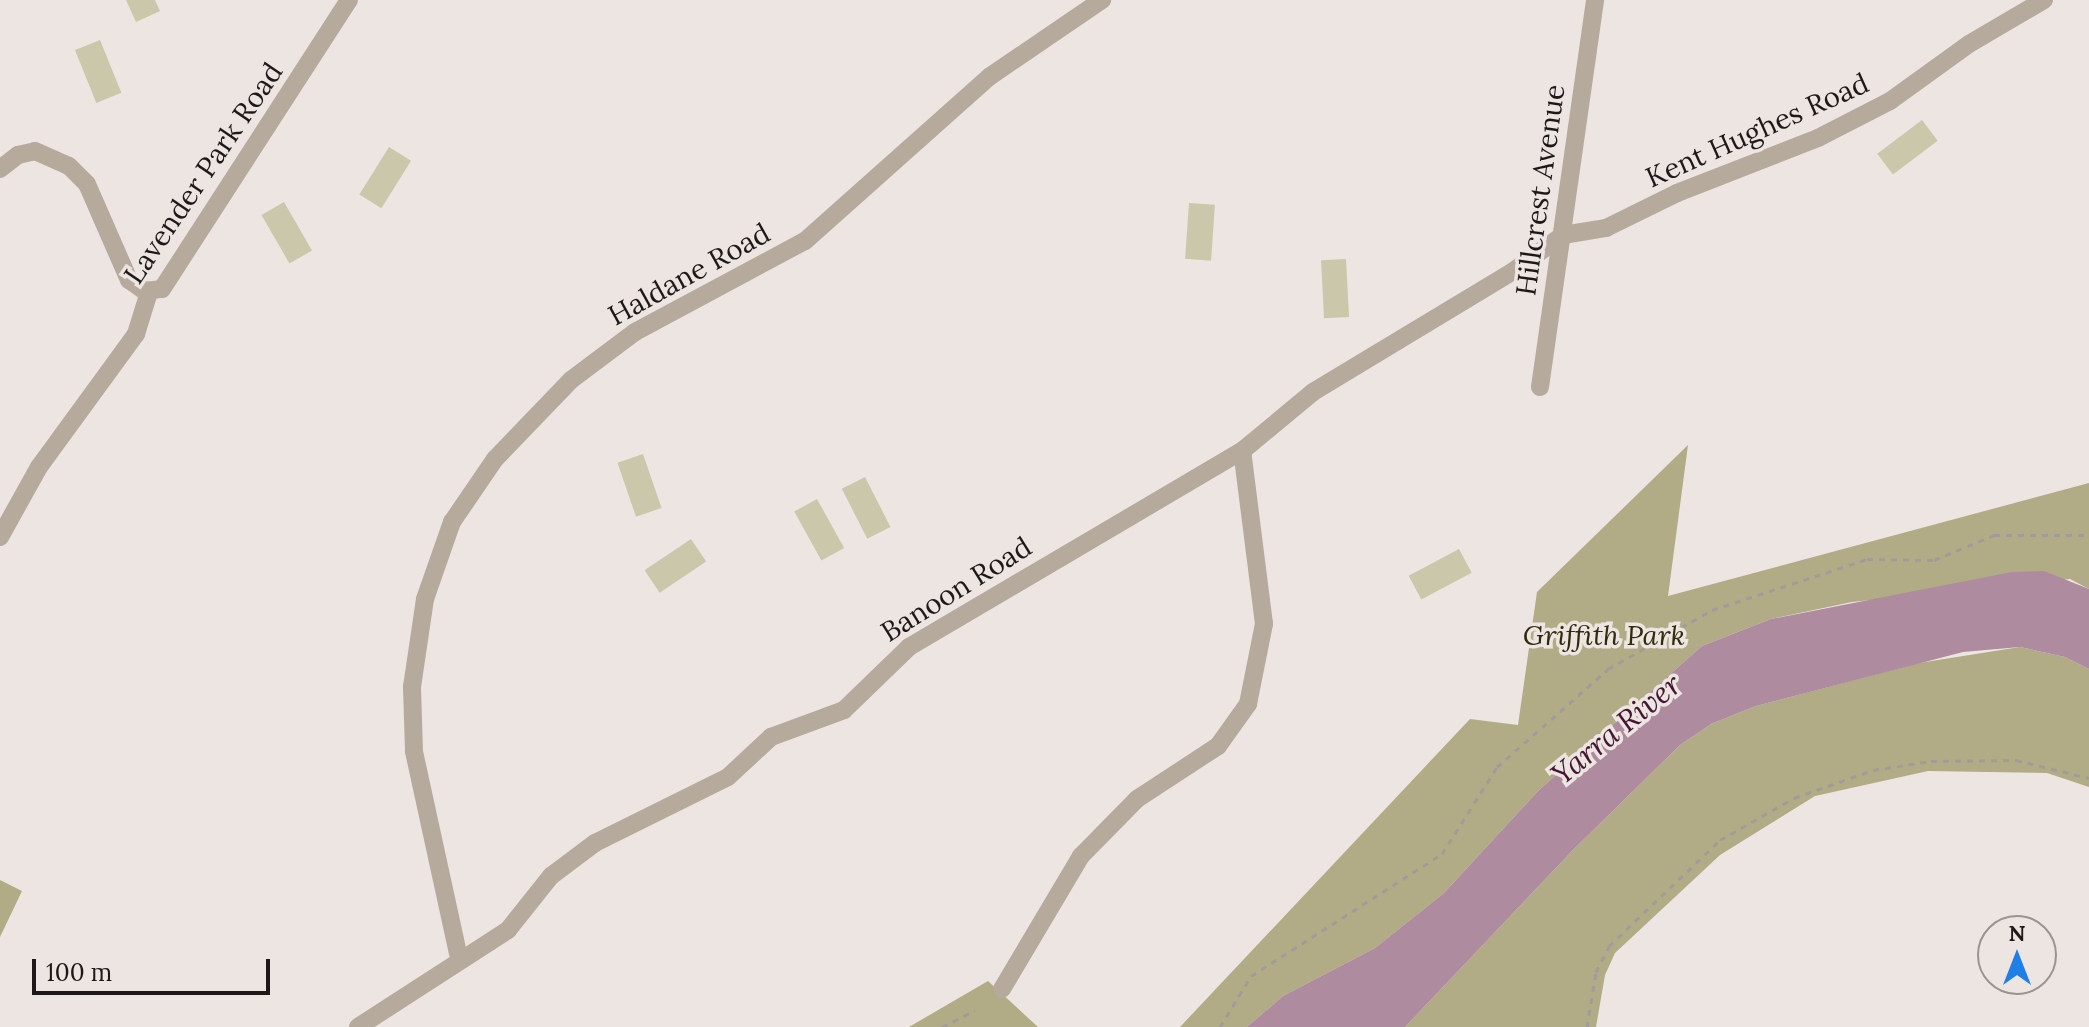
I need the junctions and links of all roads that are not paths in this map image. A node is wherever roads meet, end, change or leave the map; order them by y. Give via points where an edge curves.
1 (349, 0) edge
2 (1102, 0) edge
3 (1595, 0) edge
4 (2044, 0) edge
5 (7, 158) edge
6 (1563, 235) junction
7 (149, 292) junction
8 (1540, 387) dead end
9 (1242, 451) junction
10 (0, 537) edge
11 (459, 958) junction
12 (1002, 989) dead end
13 (358, 1027) edge

1 - 7 street, Lavender Park Road via 174,277 162,289
2 - 11 street, Haldane Road via 989,77 805,241 635,332 571,380 495,459 452,522 425,599 412,687 414,751
3 - 6 street, Hillcrest Avenue
4 - 6 street, Kent Hughes Road via 1969,44 1890,101 1818,138 1677,193 1606,228
5 - 7 street via 43,152 77,172 90,190 124,272 134,286
6 - 8 street, Hillcrest Avenue
6 - 9 street, Banoon Road via 1512,272 1313,392
7 - 10 street, Lavender Park Road via 136,334 39,467
9 - 11 street, Banoon Road via 909,647 844,710 771,737 728,777 595,843 551,876 521,919
9 - 12 street via 1264,624 1248,704 1218,746 1137,799 1081,856
11 - 13 street, Banoon Road

